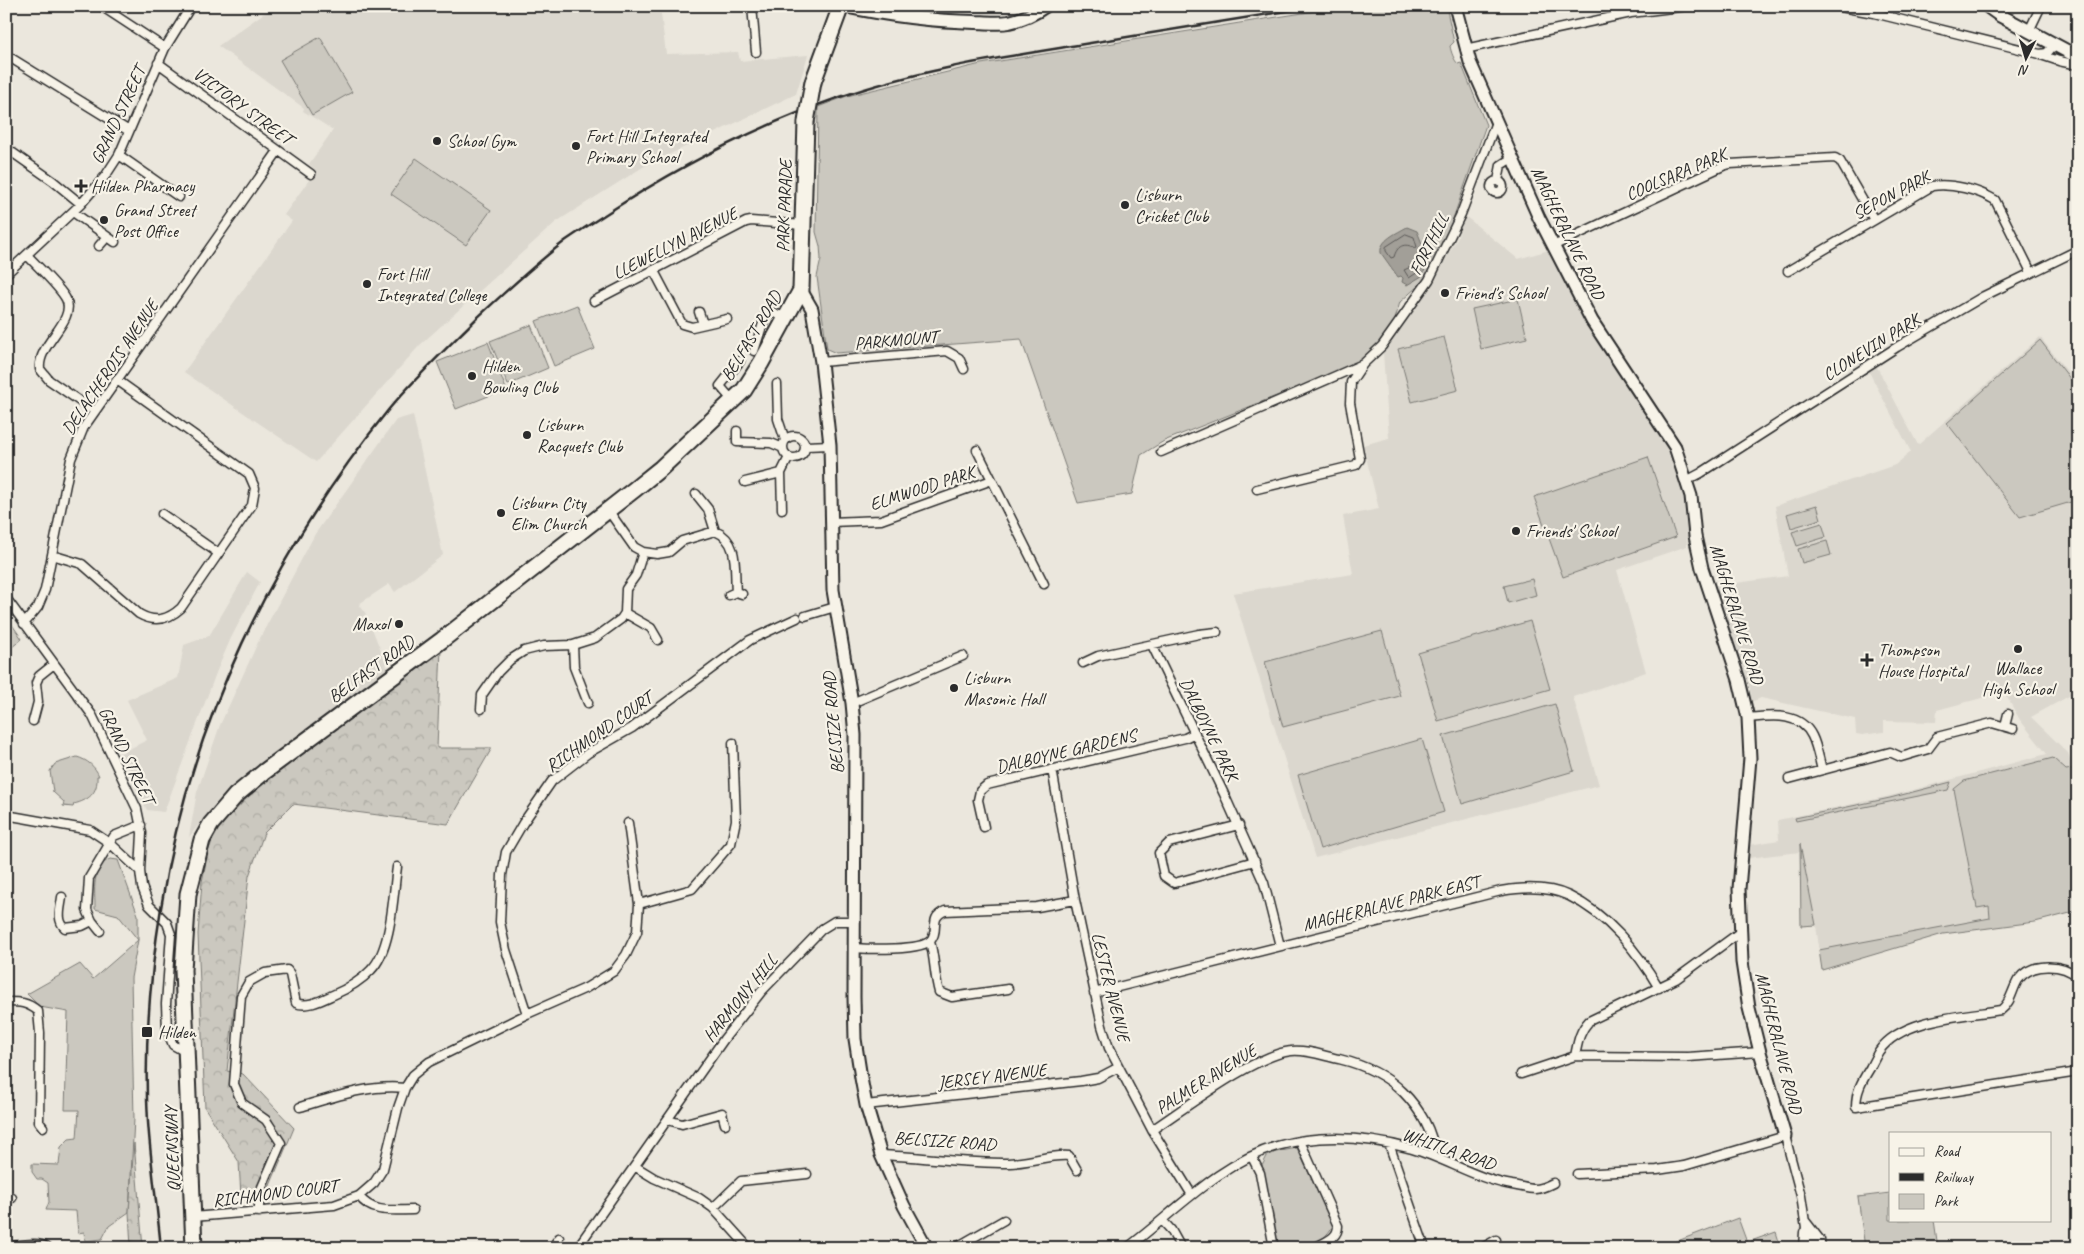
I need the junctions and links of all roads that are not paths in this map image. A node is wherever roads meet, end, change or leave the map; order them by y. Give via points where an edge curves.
1 (101, 6) edge
2 (191, 6) edge
3 (752, 6) edge
4 (842, 6) edge
5 (1044, 6) edge
6 (1455, 6) edge
7 (1688, 6) edge
8 (1835, 6) edge
9 (1987, 6) edge
10 (2040, 6) edge
11 (2029, 31) junction
12 (2054, 45) junction
13 (165, 48) junction
14 (1465, 49) junction
15 (756, 52) dead end
16 (2040, 54) junction
17 (6, 55) edge
18 (2078, 57) edge
19 (158, 63) junction
20 (2078, 65) edge
21 (1496, 122) junction
22 (129, 132) junction
23 (6, 148) edge
24 (278, 151) junction
25 (119, 155) junction
26 (1512, 158) junction
27 (310, 174) dead end
28 (1498, 181) dead end
29 (180, 197) dead end
30 (81, 204) junction
31 (73, 212) junction
32 (1874, 220) junction
33 (802, 225) junction
34 (107, 237) junction
35 (114, 242) dead end
36 (99, 246) dead end
37 (1553, 246) junction
38 (2078, 250) edge
39 (26, 255) junction
40 (654, 271) junction
41 (1788, 271) dead end
42 (2032, 272) junction
43 (6, 274) edge
44 (800, 290) junction
45 (594, 301) dead end
46 (700, 312) dead end
47 (786, 317) junction
48 (727, 319) dead end
49 (703, 324) junction
50 (754, 351) dead end
51 (740, 361) dead end
52 (822, 362) junction
53 (1363, 364) junction
54 (964, 369) dead end
55 (117, 380) junction
56 (777, 384) dead end
57 (733, 400) junction
58 (94, 411) junction
59 (737, 431) dead end
60 (784, 444) junction
61 (830, 444) junction
62 (806, 446) junction
63 (977, 450) dead end
64 (1161, 452) dead end
65 (789, 457) junction
66 (781, 474) junction
67 (992, 480) junction
68 (1686, 481) junction
69 (745, 482) dead end
70 (1258, 489) dead end
71 (696, 494) dead end
72 (782, 509) dead end
73 (608, 510) junction
74 (162, 514) dead end
75 (831, 522) junction
76 (715, 530) junction
77 (218, 552) junction
78 (642, 552) junction
79 (52, 555) junction
80 (1044, 584) dead end
81 (736, 594) dead end
82 (6, 598) edge
83 (835, 608) junction
84 (625, 613) junction
85 (805, 616) dead end
86 (796, 618) dead end
87 (24, 624) junction
88 (1217, 632) dead end
89 (658, 640) dead end
90 (573, 645) junction
91 (1152, 645) junction
92 (963, 656) dead end
93 (1083, 662) dead end
94 (54, 664) junction
95 (852, 702) junction
96 (588, 703) dead end
97 (482, 709) dead end
98 (2008, 714) dead end
99 (1748, 718) junction
100 (33, 721) dead end
101 (1194, 733) junction
102 (733, 743) dead end
103 (1052, 769) junction
104 (1822, 770) junction
105 (1789, 779) dead end
106 (6, 815) edge
107 (628, 823) dead end
108 (141, 825) junction
109 (1239, 825) junction
110 (984, 827) dead end
111 (111, 844) junction
112 (1255, 862) junction
113 (396, 866) dead end
114 (140, 871) junction
115 (62, 897) dead end
116 (1075, 900) junction
117 (639, 904) junction
118 (92, 921) junction
119 (854, 921) junction
120 (100, 931) dead end
121 (1739, 933) junction
122 (930, 942) junction
123 (1280, 946) junction
124 (854, 948) junction
125 (2078, 977) edge
126 (1658, 988) junction
127 (1008, 989) dead end
128 (1094, 993) junction
129 (6, 1002) edge
130 (527, 1014) junction
131 (186, 1050) junction
132 (1760, 1052) junction
133 (1575, 1056) junction
134 (1119, 1067) junction
135 (2078, 1072) edge
136 (1521, 1074) dead end
137 (405, 1088) junction
138 (866, 1105) junction
139 (300, 1107) dead end
140 (668, 1120) junction
141 (724, 1124) dead end
142 (43, 1127) dead end
143 (1152, 1130) junction
144 (1785, 1136) junction
145 (1300, 1141) junction
146 (1389, 1144) junction
147 (881, 1155) junction
148 (1252, 1156) junction
149 (1433, 1156) junction
150 (636, 1167) junction
151 (1077, 1170) dead end
152 (807, 1174) dead end
153 (1577, 1174) dead end
154 (1553, 1183) dead end
155 (1192, 1195) junction
156 (360, 1196) junction
157 (713, 1208) junction
158 (413, 1210) dead end
159 (260, 1212) junction
160 (193, 1217) junction
161 (1004, 1220) dead end
162 (1162, 1220) junction
163 (1806, 1221) junction
164 (559, 1238) dead end
165 (1496, 1240) edge
166 (6, 1247) edge
167 (48, 1248) edge
168 (194, 1248) edge
169 (552, 1248) edge
170 (577, 1248) edge
171 (749, 1248) edge
172 (927, 1248) edge
173 (955, 1248) edge
174 (1127, 1248) edge
175 (1181, 1248) edge
176 (1274, 1248) edge
177 (1314, 1248) edge
178 (1425, 1248) edge
179 (1482, 1248) edge
180 (1803, 1248) edge
181 (1809, 1248) edge
182 (1815, 1248) edge
183 (1821, 1248) edge

1 - 13 street
2 - 13 street, GRAND STREET
3 - 15 street
4 - 5 main road via 898,17 994,22 1026,17
4 - 33 highway, PARK PARADE, bridge via 813,82 806,122
6 - 14 street, MAGHERALAVE ROAD
7 - 14 street via 1631,13
8 - 16 street
9 - 11 main road
10 - 11 street
11 - 12 main road
12 - 16 street via 2047,53
12 - 18 main road
13 - 19 street, GRAND STREET
14 - 21 street, MAGHERALAVE ROAD
16 - 20 street
17 - 22 street
19 - 22 street, GRAND STREET
19 - 24 street, VICTORY STREET
21 - 26 street, MAGHERALAVE ROAD
21 - 53 street, FORTHILL via 1461,214 1429,280 1382,346
22 - 25 street, GRAND STREET
23 - 30 street
24 - 27 street, VICTORY STREET
24 - 55 street, DELACHEROIS AVENUE
25 - 29 street
25 - 30 street, GRAND STREET
26 - 28 street via 1501,164
26 - 37 street, MAGHERALAVE ROAD
30 - 31 street, GRAND STREET
31 - 34 street
31 - 39 street, GRAND STREET
32 - 37 street, COOLSARA PARK via 1840,161 1835,158 1730,164
32 - 41 street, SEPON PARK
32 - 42 street, SEPON PARK via 1932,186 1947,184 1988,196 1995,200
33 - 40 street, LLEWELLYN AVENUE via 746,222
33 - 44 highway, PARK PARADE
34 - 35 street
34 - 36 street
37 - 68 street, MAGHERALAVE ROAD via 1592,321 1672,441
38 - 42 street, CLONEVIN PARK
39 - 43 street, GRAND STREET
39 - 58 street via 63,294 68,306 65,318 41,355 40,369 49,380
40 - 45 street, LLEWELLYN AVENUE
40 - 49 street via 682,324
42 - 68 street, CLONEVIN PARK via 1897,347
44 - 47 highway, BELFAST ROAD
44 - 52 street, BELSIZE ROAD via 812,309
46 - 49 street
47 - 50 street via 767,311
47 - 57 highway, BELFAST ROAD via 744,390
48 - 49 street
51 - 57 street, BELFAST ROAD via 720,386
52 - 54 street, PARKMOUNT via 947,350 959,358
52 - 61 street, BELSIZE ROAD
53 - 64 street, FORTHILL
53 - 70 street, FORTHILL via 1351,382 1350,403 1360,459 1356,465
55 - 58 street, DELACHEROIS AVENUE
55 - 77 street via 250,474 255,488 252,505
56 - 60 street via 778,420 784,431
57 - 73 highway, BELFAST ROAD via 661,468
58 - 79 street, DELACHEROIS AVENUE via 73,450
59 - 60 street via 738,442
60 - 62 street via 796,436
60 - 65 street
61 - 62 street
61 - 75 street, BELSIZE ROAD
62 - 65 street via 802,455
63 - 67 street, ELMWOOD PARK
65 - 66 street
66 - 69 street
66 - 72 street
67 - 75 street, ELMWOOD PARK via 881,520
67 - 80 street, ELMWOOD PARK
68 - 99 street, MAGHERALAVE ROAD via 1692,497 1702,568 1739,680
71 - 76 street via 708,509
73 - 78 street via 634,547
73 - 131 highway, BELFAST ROAD via 442,640 264,772 221,811 202,840 188,894 183,970
74 - 77 street
75 - 83 street, BELSIZE ROAD
76 - 78 street via 682,541 669,552
76 - 81 street via 732,545
77 - 79 street via 181,608 156,620 139,614 82,564
78 - 84 street via 636,575 626,589
79 - 87 street, DELACHEROIS AVENUE via 42,599 33,616
82 - 87 street, GRAND STREET
83 - 85 street
83 - 95 street, BELSIZE ROAD
84 - 89 street via 652,628
84 - 90 street via 595,638
86 - 130 street, RICHMOND COURT via 750,640 632,728 588,753 552,781 528,816 506,852 500,922
87 - 94 street, GRAND STREET
88 - 91 street
90 - 96 street via 574,667
90 - 97 street via 544,646 524,651 510,660 482,695
91 - 93 street
91 - 101 street, DALBOYNE PARK
92 - 95 street
94 - 100 street via 39,676 36,683 38,702
94 - 108 street, GRAND STREET via 99,727 137,809
95 - 119 street, BELSIZE ROAD via 856,759
98 - 104 street via 2009,728 1992,723 1937,737 1928,749 1901,758 1890,752
99 - 104 street via 1785,717 1802,724 1812,735
99 - 121 street, MAGHERALAVE ROAD via 1750,758 1740,870
101 - 103 street, DALBOYNE GARDENS via 1185,738
101 - 109 street, DALBOYNE PARK
102 - 117 street via 736,820 731,844 692,889
103 - 110 street, DALBOYNE GARDENS via 987,785 980,791 978,800
103 - 116 street, LESTER AVENUE
104 - 105 street
106 - 111 street via 90,830
107 - 117 street, RICHMOND COURT
108 - 111 street via 114,836
108 - 114 street, GRAND STREET
109 - 112 street, DALBOYNE PARK
109 - 112 street via 1169,843 1159,853 1164,876 1174,883
111 - 114 street
111 - 118 street via 89,878 87,910
112 - 123 street, DALBOYNE PARK via 1264,883
113 - 159 street via 391,919 385,945 372,970 350,987 303,1006 296,1003 287,970 265,973 249,982 241,996 234,1084 242,1103 266,1120 282,1143 259,1194
114 - 131 street, GRAND STREET via 149,905 170,929 167,1030 173,1045
115 - 118 street via 60,920 65,928
116 - 122 street via 1037,907 945,911 934,920 934,935
116 - 128 street, LESTER AVENUE
117 - 130 street, RICHMOND COURT via 636,932 626,955 614,971 586,988
118 - 120 street
119 - 124 street, BELSIZE ROAD
119 - 140 street, HARMONY HILL via 828,924 789,961 749,1006
121 - 126 street via 1685,974
121 - 132 street, MAGHERALAVE ROAD via 1746,990
122 - 124 street via 912,947
122 - 127 street via 939,992 952,996
123 - 126 street, MAGHERALAVE PARK EAST via 1501,891 1535,888 1568,896 1607,923
123 - 128 street, MAGHERALAVE PARK EAST
124 - 138 street, BELSIZE ROAD via 855,1039
125 - 135 street via 2057,967 2040,967 2019,979 2007,1006 2001,1010 1907,1029 1880,1050 1856,1095 1856,1107
126 - 133 street via 1589,1021 1578,1038
128 - 134 street, LESTER AVENUE via 1109,1048
129 - 142 street via 24,1002 38,1011 39,1122
130 - 137 street, RICHMOND COURT via 429,1062 413,1075
131 - 160 highway, QUEENSWAY
132 - 133 street via 1697,1056
132 - 144 street, MAGHERALAVE ROAD
133 - 136 street
134 - 138 street, JERSEY AVENUE via 1098,1078 1081,1081
134 - 143 street, LESTER AVENUE
137 - 139 street via 387,1086
137 - 156 street, RICHMOND COURT via 383,1169
138 - 147 street, BELSIZE ROAD
140 - 141 street via 682,1124 722,1113
140 - 150 street, HARMONY HILL
143 - 149 street, PALMER AVENUE via 1262,1060 1302,1051 1361,1065 1391,1081 1418,1112 1431,1138
143 - 155 street, LESTER AVENUE
144 - 153 street via 1684,1166
144 - 163 street, MAGHERALAVE ROAD
145 - 146 street, WHITLA ROAD via 1325,1137
145 - 148 street, WHITLA ROAD
145 - 177 street via 1338,1226 1334,1237
146 - 149 street, WHITLA ROAD
146 - 178 street
147 - 151 street, BELSIZE ROAD via 1007,1163 1062,1155 1069,1156
147 - 172 street, BELSIZE ROAD
148 - 155 street, WHITLA ROAD
148 - 176 street via 1260,1173
149 - 154 street, WHITLA ROAD via 1473,1174 1507,1184 1534,1189
150 - 157 street via 689,1192
150 - 170 street, HARMONY HILL
152 - 157 street via 741,1181
155 - 162 street, WHITLA ROAD
156 - 158 street, RICHMOND COURT via 375,1209
156 - 159 street, RICHMOND COURT via 334,1205
157 - 171 street
159 - 160 street, RICHMOND COURT
160 - 168 highway, QUEENSWAY
161 - 173 street
162 - 174 street, WHITLA ROAD
162 - 175 street
163 - 180 street, MAGHERALAVE ROAD
163 - 181 street, MAGHERALAVE ROAD
163 - 182 street, MAGHERALAVE ROAD
163 - 183 street, MAGHERALAVE ROAD via 1820,1240
164 - 169 street
165 - 179 street
166 - 167 street via 37,1244

